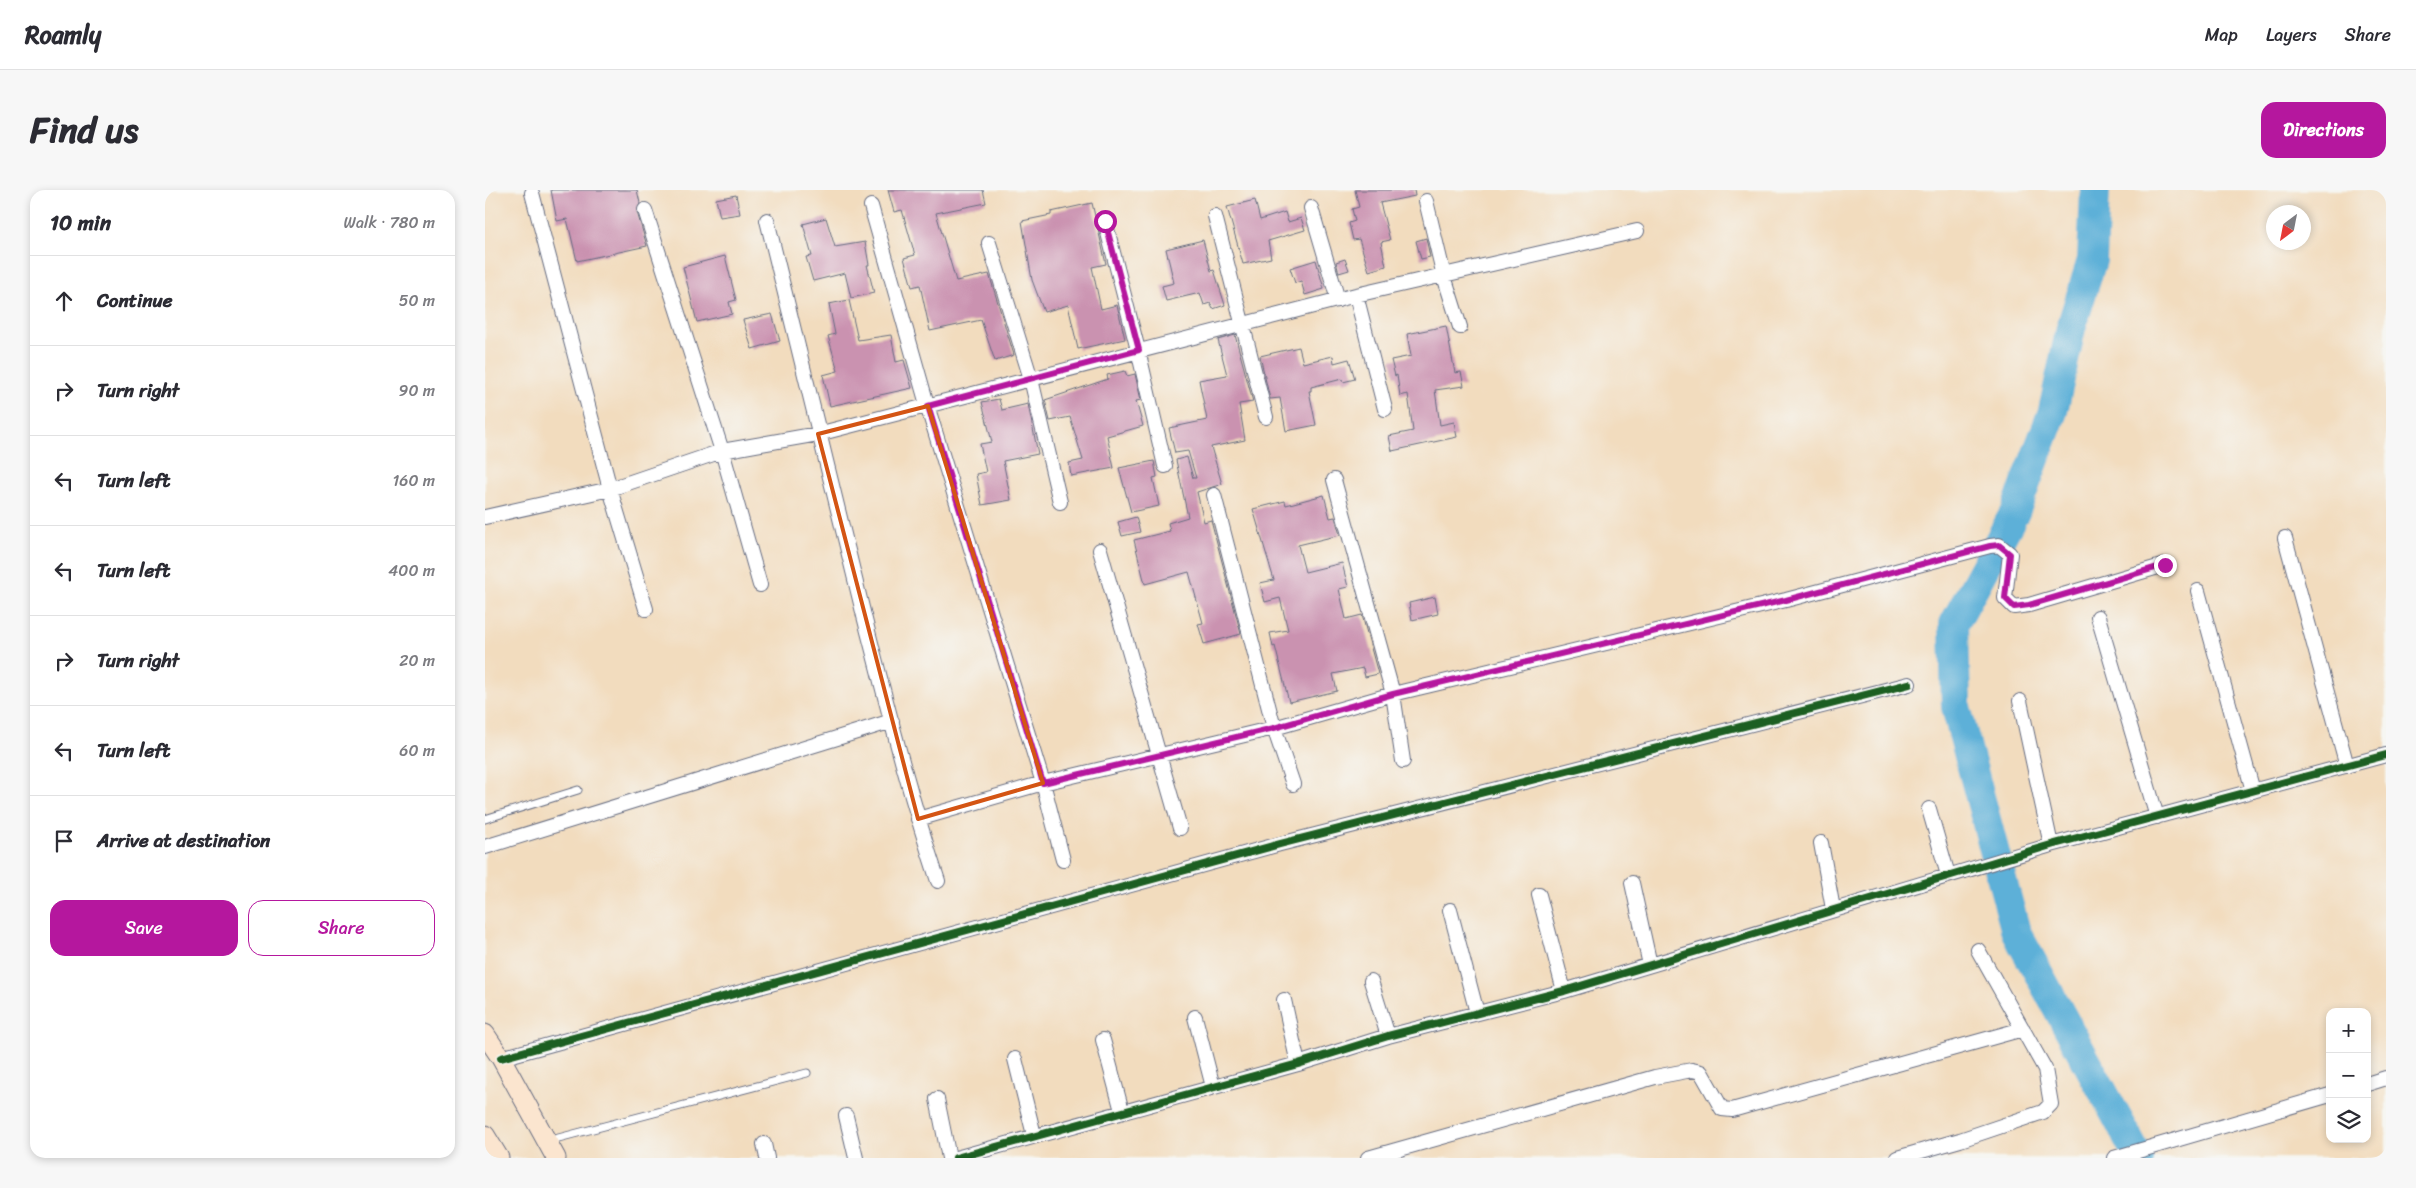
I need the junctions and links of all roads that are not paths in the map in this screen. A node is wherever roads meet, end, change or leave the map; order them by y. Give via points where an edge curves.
1 (532, 193) dead end
2 (1426, 202) dead end
3 (871, 206) dead end
4 (1311, 208) dead end
5 (645, 210) dead end
6 (1215, 216) dead end
7 (767, 220) dead end
8 (1105, 221) dead end
9 (1637, 232) dead end
10 (989, 243) dead end
11 (1444, 276) junction
12 (1356, 295) junction
13 (1338, 300) junction
14 (1242, 326) junction
15 (1459, 327) dead end
16 (1139, 350) junction
17 (1031, 379) junction
18 (928, 406) junction
19 (1385, 409) dead end
20 (1266, 417) dead end
21 (818, 434) junction
22 (722, 451) junction
23 (1165, 466) dead end
24 (1335, 480) dead end
25 (610, 488) junction
26 (1214, 496) dead end
27 (1060, 502) dead end
28 (485, 518) edge
29 (2285, 538) dead end
30 (1101, 550) dead end
31 (2165, 565) dead end
32 (760, 585) dead end
33 (2198, 590) dead end
34 (646, 609) dead end
35 (2098, 617) dead end
36 (1909, 684) dead end
37 (1393, 694) junction
38 (2020, 701) dead end
39 (891, 722) junction
40 (1274, 728) junction
41 (1159, 754) junction
42 (2386, 755) edge
43 (1403, 761) dead end
44 (2347, 766) junction
45 (1043, 783) junction
46 (1293, 784) dead end
47 (578, 790) dead end
48 (2253, 791) junction
49 (1929, 809) dead end
50 (2157, 816) junction
51 (917, 818) junction
52 (485, 819) edge
53 (1180, 828) dead end
54 (1821, 843) dead end
55 (2051, 845) junction
56 (485, 847) edge
57 (1063, 860) dead end
58 (1948, 875) junction
59 (938, 881) dead end
60 (1632, 883) dead end
61 (1539, 895) dead end
62 (1833, 909) junction
63 (1451, 910) dead end
64 (1979, 950) dead end
65 (1650, 965) junction
66 (1371, 981) dead end
67 (1564, 991) junction
68 (1284, 1000) dead end
69 (1477, 1013) junction
70 (1195, 1017) dead end
71 (2023, 1029) junction
72 (485, 1034) edge
73 (1388, 1036) junction
74 (1103, 1040) dead end
75 (501, 1058) junction
76 (1015, 1059) dead end
77 (1298, 1064) junction
78 (807, 1073) dead end
79 (2386, 1078) edge
80 (2371, 1083) edge
81 (1213, 1087) junction
82 (2326, 1096) edge
83 (937, 1099) dead end
84 (1123, 1112) junction
85 (846, 1116) dead end
86 (485, 1135) edge
87 (1034, 1135) junction
88 (546, 1141) junction
89 (499, 1158) edge
90 (556, 1158) edge
91 (856, 1158) edge
92 (949, 1158) edge
93 (956, 1158) edge
94 (1368, 1158) edge
95 (1897, 1158) edge
96 (2114, 1158) edge

1 - 25 street
2 - 11 street
3 - 18 street
4 - 13 street
5 - 22 street
6 - 14 street
7 - 21 street
8 - 16 street
9 - 11 street
10 - 17 street
11 - 12 street
11 - 15 street
12 - 13 street
12 - 19 street
13 - 14 street
14 - 16 street
14 - 20 street
16 - 17 street
16 - 23 street
17 - 18 street
17 - 27 street
18 - 21 street
18 - 45 street
21 - 22 street
21 - 39 street
22 - 25 street
22 - 32 street
24 - 37 street
25 - 28 street
25 - 34 street
26 - 40 street
29 - 44 street
30 - 41 street
31 - 37 street via 2014,607 2005,598 2010,554 1999,545 1990,546 1786,600
33 - 48 street
35 - 50 street
36 - 75 street via 1280,844
37 - 40 street
37 - 43 street
38 - 55 street
39 - 51 street
39 - 56 street
40 - 41 street
40 - 46 street
41 - 45 street
41 - 53 street
42 - 44 street
44 - 48 street
45 - 51 street
45 - 57 street
47 - 52 lane
48 - 50 street
49 - 58 street
50 - 55 street
51 - 59 street
54 - 62 street
55 - 58 street
58 - 62 street
60 - 65 street
61 - 67 street
62 - 65 street
63 - 69 street
64 - 71 street
65 - 67 street
66 - 73 street
67 - 69 street
68 - 77 street
69 - 73 street
70 - 81 street
71 - 94 street via 1732,1110 1722,1109 1701,1072 1692,1070 1655,1077
71 - 95 street via 2045,1070 2051,1104 2043,1112
72 - 75 main road
73 - 77 street
74 - 84 street
75 - 88 main road
76 - 87 street
77 - 81 street
78 - 88 lane
79 - 80 street
81 - 84 street
82 - 96 street
83 - 92 street
84 - 87 street
85 - 91 street
86 - 89 main road
87 - 93 street
88 - 90 main road

